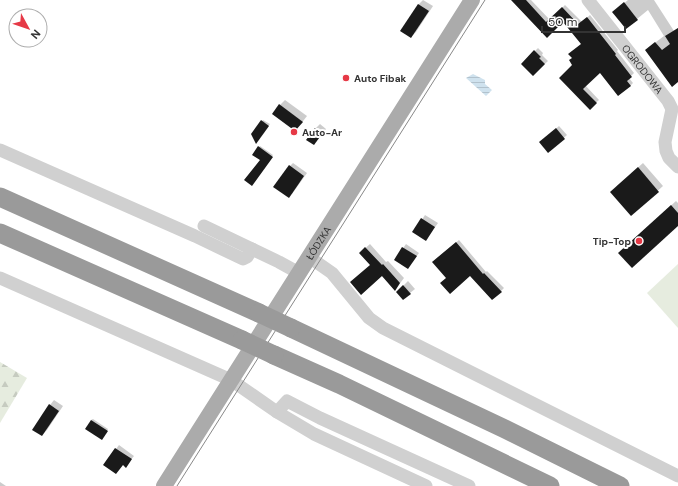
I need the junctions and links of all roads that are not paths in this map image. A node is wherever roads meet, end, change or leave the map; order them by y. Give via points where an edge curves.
1 (472, 0) edge
2 (588, 0) edge
3 (0, 150) edge
4 (678, 167) edge
5 (0, 198) edge
6 (204, 226) dead end
7 (0, 233) edge
8 (252, 249) junction
9 (309, 257) junction
10 (299, 273) junction
11 (0, 278) edge
12 (231, 380) junction
13 (278, 412) junction
14 (678, 476) edge
15 (164, 486) edge
16 (426, 486) edge
17 (469, 486) edge
18 (550, 486) edge
19 (620, 486) edge

1 - 9 main road, ŁÓDZKA
2 - 4 street, OGRODOWA via 668,101 672,109 665,142 666,151
3 - 8 street via 243,259
5 - 19 highway, bridge via 259,313
6 - 8 street
7 - 18 highway, bridge via 339,384
8 - 10 street
9 - 10 main road, ŁÓDZKA
9 - 14 street via 332,273 369,318 383,328
10 - 12 main road, ŁÓDZKA
11 - 12 street
12 - 13 street
12 - 15 main road, ŁÓDZKA
13 - 16 street via 314,434
13 - 17 street via 287,401 327,422

